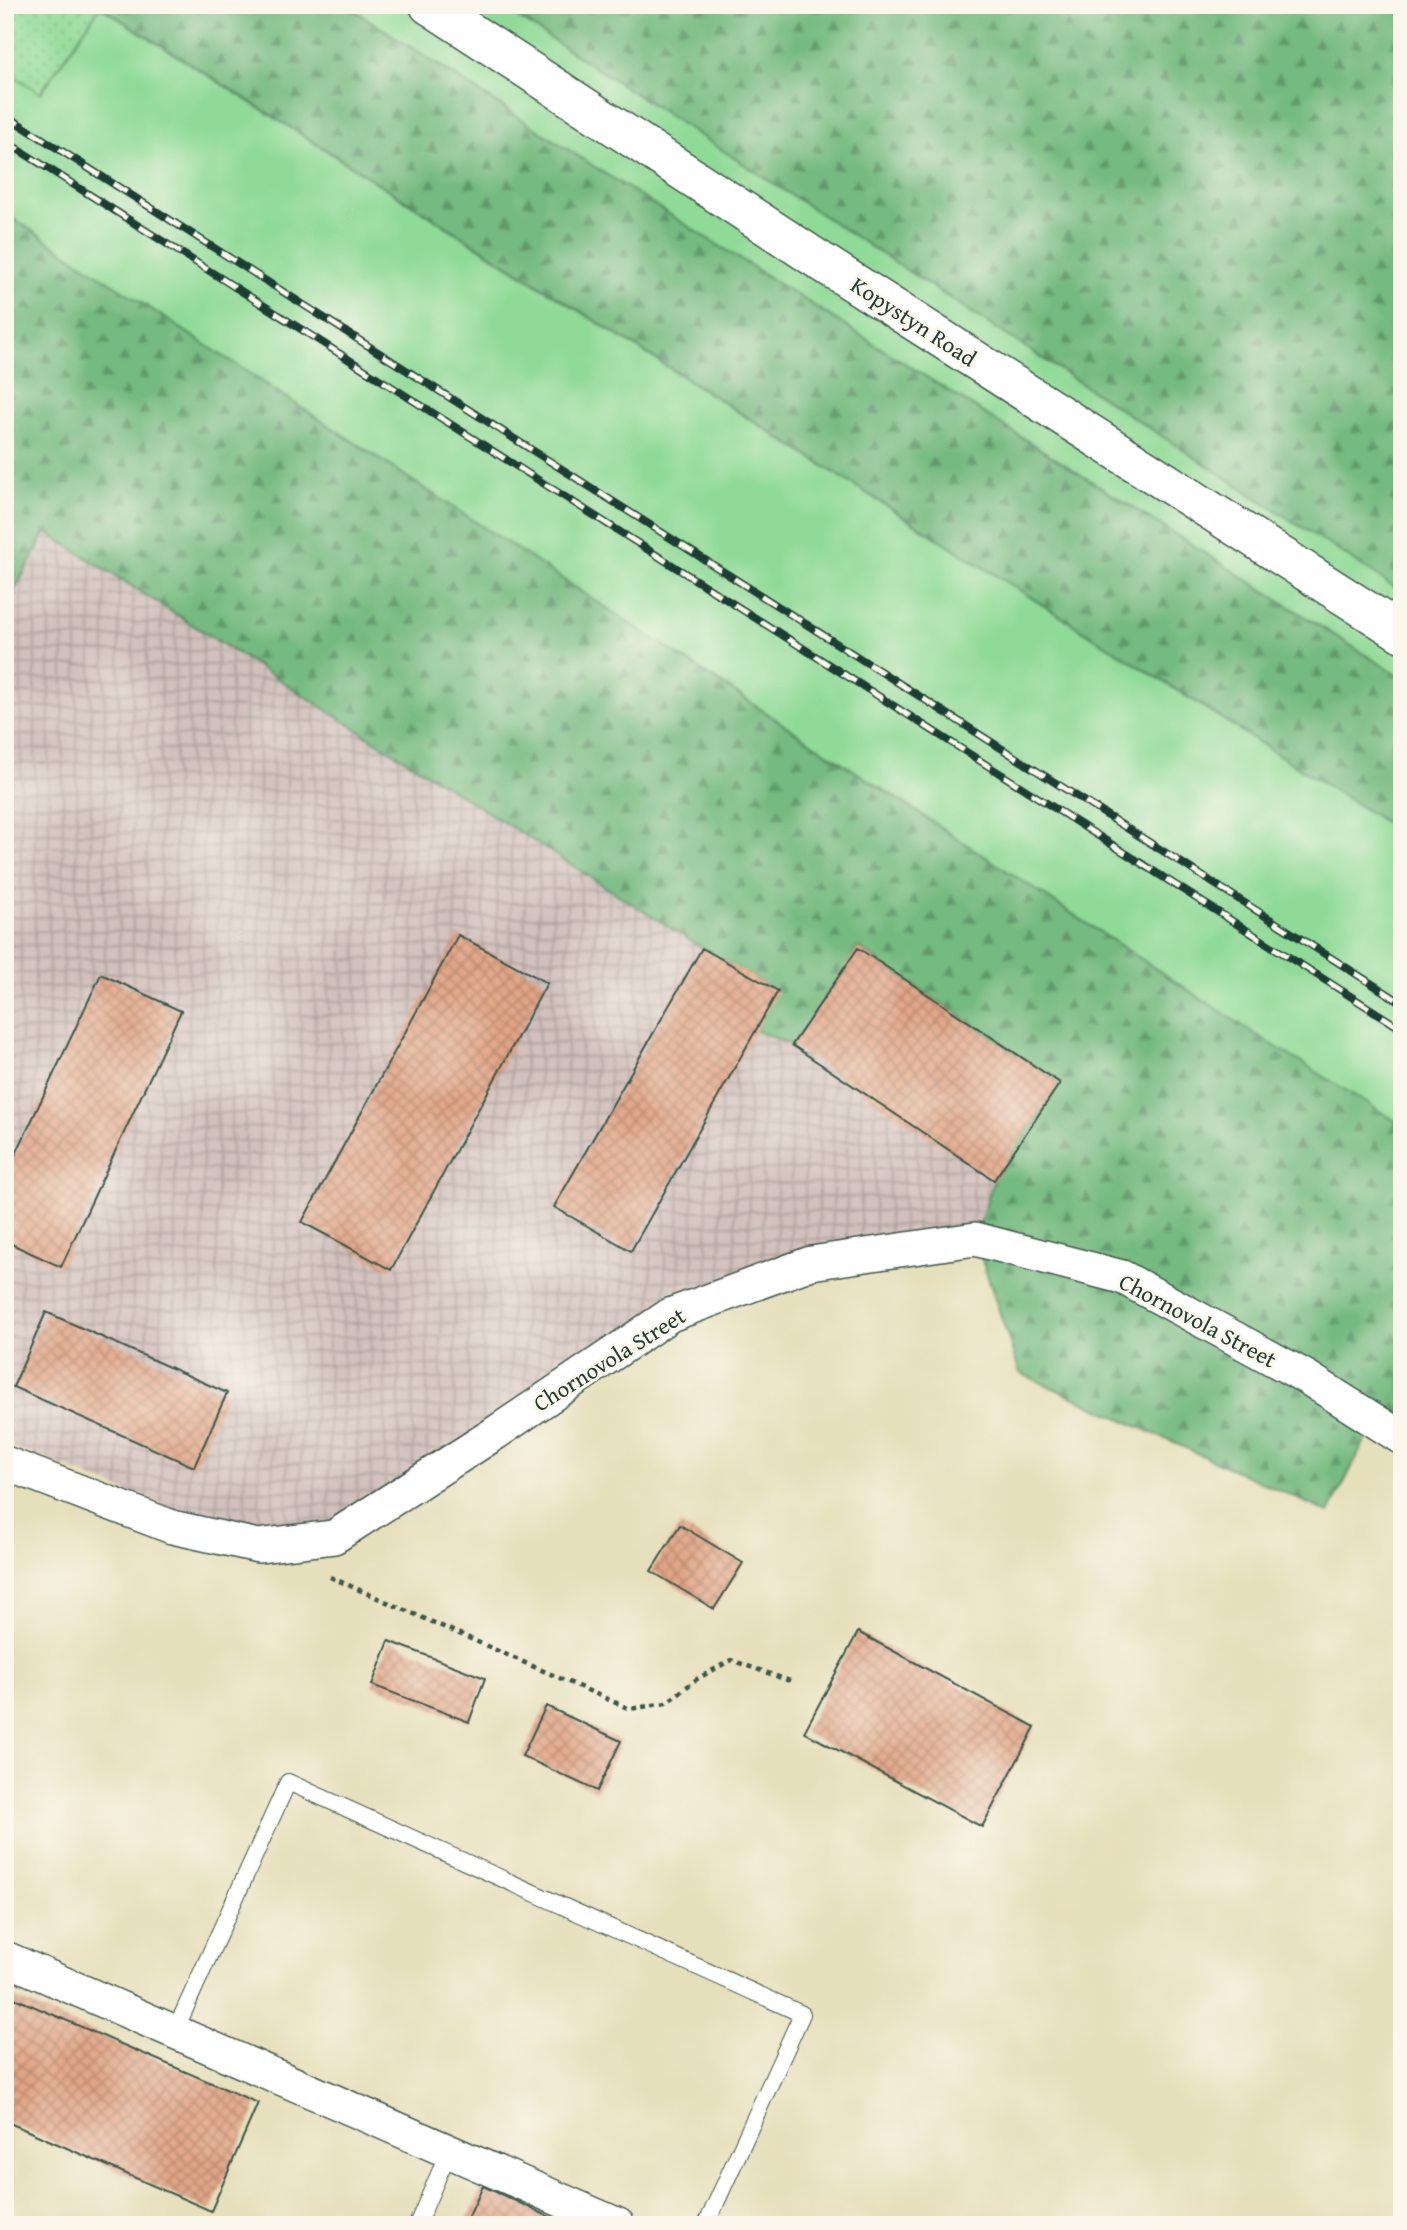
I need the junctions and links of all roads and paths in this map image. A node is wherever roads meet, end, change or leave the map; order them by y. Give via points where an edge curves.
1 (429, 5) edge
2 (1402, 633) edge
3 (1402, 1438) edge
4 (5, 1463) edge
5 (323, 1574) dead end
6 (793, 1682) dead end
7 (5, 1958) edge
8 (175, 2031) junction
9 (449, 2151) junction
10 (417, 2225) edge
11 (618, 2225) edge
12 (706, 2225) edge

1 - 2 street, Kopystyn Road
3 - 4 street, Chornovola Street via 1306,1377 1122,1278 975,1239 811,1263 670,1315 334,1537 258,1546 172,1527
5 - 6 path via 630,1709 666,1703 731,1660
7 - 8 street
8 - 9 street
8 - 12 lane via 288,1782 802,2014
9 - 10 lane
9 - 11 street

